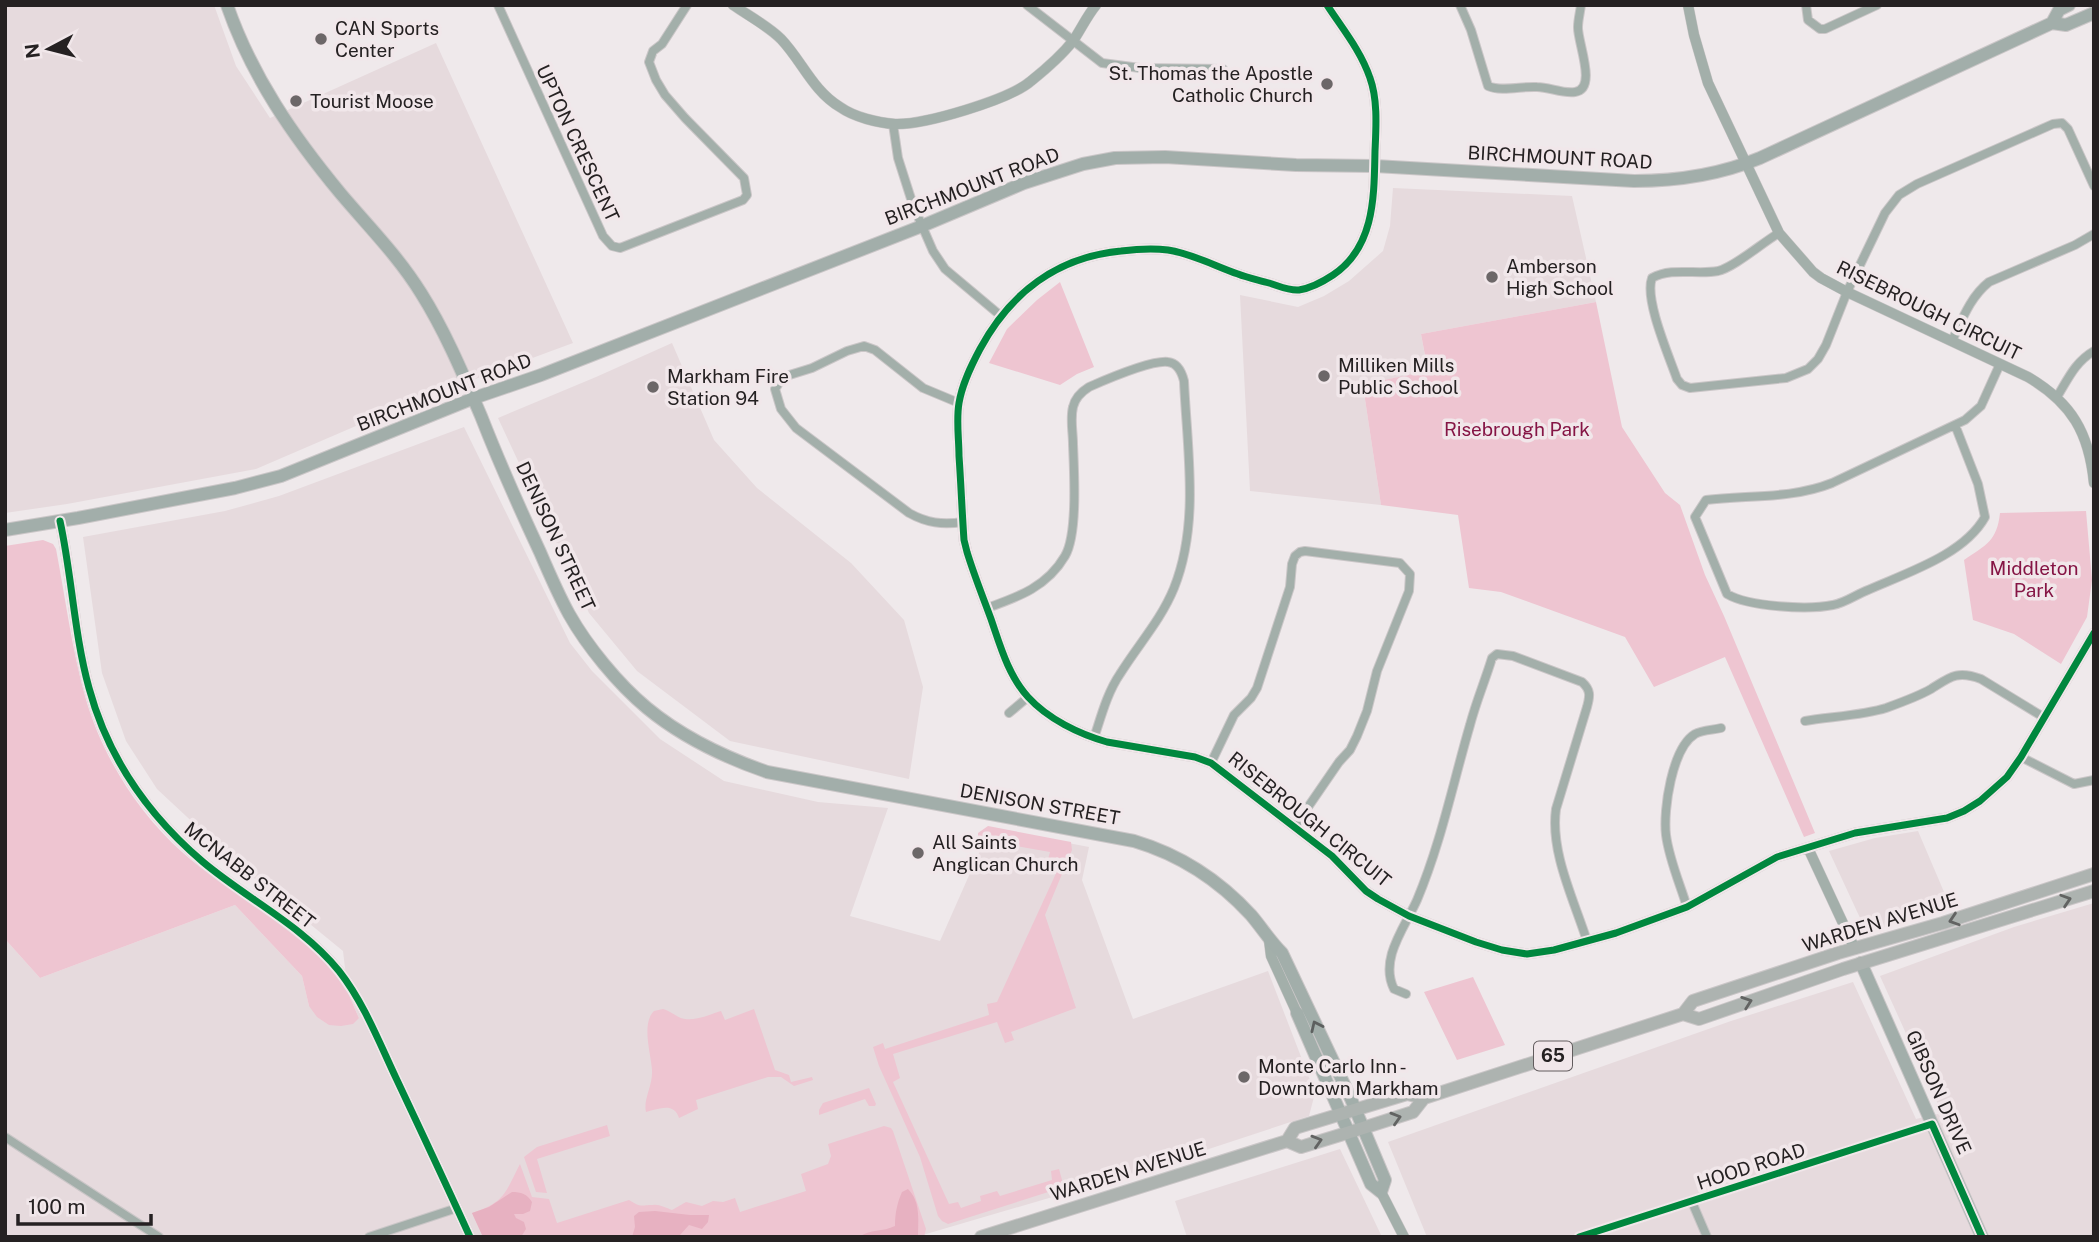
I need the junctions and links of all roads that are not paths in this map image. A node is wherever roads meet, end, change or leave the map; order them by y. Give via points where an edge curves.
1 (227, 5) edge
2 (498, 5) edge
3 (687, 5) edge
4 (733, 5) edge
5 (1027, 5) edge
6 (1096, 5) edge
7 (1327, 5) edge
8 (1460, 5) edge
9 (1581, 5) edge
10 (1688, 5) edge
11 (1806, 5) edge
12 (1877, 5) edge
13 (2069, 5) edge
14 (2094, 13) edge
15 (2052, 23) junction
16 (1073, 40) junction
17 (1223, 69) dead end
18 (893, 124) junction
19 (1747, 163) junction
20 (1375, 166) junction
21 (2094, 186) edge
22 (922, 226) junction
23 (1779, 233) junction
24 (2094, 234) edge
25 (1847, 292) junction
26 (1001, 316) junction
27 (1952, 341) junction
28 (2094, 351) edge
29 (2000, 364) junction
30 (2057, 397) junction
31 (474, 398) junction
32 (959, 403) junction
33 (1955, 425) junction
34 (2094, 483) edge
35 (60, 522) junction
36 (963, 522) junction
37 (5, 530) edge
38 (986, 608) junction
39 (2094, 635) edge
40 (1028, 697) junction
41 (1009, 713) dead end
42 (2045, 718) junction
43 (1805, 721) dead end
44 (1721, 728) dead end
45 (1094, 738) junction
46 (2021, 757) junction
47 (1211, 763) junction
48 (2094, 780) edge
49 (1295, 826) junction
50 (1808, 848) junction
51 (2094, 874) edge
52 (2094, 891) edge
53 (2019, 899) junction
54 (1688, 907) junction
55 (1409, 916) junction
56 (2016, 916) junction
57 (1269, 940) junction
58 (1587, 941) junction
59 (1856, 949) junction
60 (1861, 963) junction
61 (1406, 994) dead end
62 (1297, 1013) joint
63 (1683, 1014) junction
64 (1424, 1098) junction
65 (1356, 1110) junction
66 (1341, 1115) junction
67 (1932, 1124) junction
68 (1363, 1128) junction
69 (1348, 1132) junction
70 (5, 1137) edge
71 (1287, 1141) junction
72 (1381, 1192) junction
73 (1692, 1202) junction
74 (457, 1208) junction
75 (159, 1237) edge
76 (369, 1237) edge
77 (470, 1237) edge
78 (981, 1237) edge
79 (1404, 1237) edge
80 (1579, 1237) edge
81 (1707, 1237) edge
82 (1982, 1237) edge

1 - 31 main road, DENISON STREET via 268,96 311,157 404,266 439,323
2 - 3 street, UPTON CRESCENT via 603,236 620,248 747,195 744,178 666,95 649,62
4 - 18 street via 781,40 838,107
5 - 16 street
6 - 16 street
7 - 20 street, RISEBROUGH CIRCUIT via 1371,80
8 - 9 street via 1488,86 1576,93 1586,82 1577,24
10 - 19 street, RISEBROUGH CIRCUIT via 1708,83
11 - 12 street via 1808,20 1825,29
13 - 15 main road, BIRCHMOUNT ROAD via 2059,10
14 - 15 main road, BIRCHMOUNT ROAD via 2066,25
15 - 19 main road, BIRCHMOUNT ROAD
16 - 17 street via 1102,62 1140,68
16 - 18 street via 1015,93 939,117
18 - 22 street via 898,158
19 - 20 main road, BIRCHMOUNT ROAD via 1701,177 1658,181
19 - 23 street, RISEBROUGH CIRCUIT
20 - 22 main road, BIRCHMOUNT ROAD via 1115,158 1024,184
20 - 26 street, RISEBROUGH CIRCUIT via 1363,242 1354,258 1324,281 1298,290 1284,289 1167,250 1114,251 1091,255 1048,274 1018,296
21 - 25 street via 2062,123 2029,134 1899,195 1885,213
22 - 26 street via 945,269
22 - 31 main road, BIRCHMOUNT ROAD
23 - 25 street, RISEBROUGH CIRCUIT via 1813,272
23 - 25 street via 1717,271 1665,272 1652,278 1657,320 1682,385 1760,382 1808,369 1818,359
24 - 27 street via 1989,282 1969,305
25 - 27 street, RISEBROUGH CIRCUIT
26 - 32 street, RISEBROUGH CIRCUIT via 970,369
27 - 29 street, RISEBROUGH CIRCUIT
28 - 30 street via 2075,366
29 - 30 street, RISEBROUGH CIRCUIT
29 - 33 street via 1981,406
30 - 34 street, RISEBROUGH CIRCUIT via 2084,436
31 - 35 main road, BIRCHMOUNT ROAD via 281,476
31 - 57 main road, DENISON STREET via 569,614 625,686 671,725 734,761 783,776 1155,847 1211,877
32 - 36 street, RISEBROUGH CIRCUIT
32 - 36 street via 923,388 864,346 783,377 775,388 781,409 802,432 909,513 931,523
33 - 33 street via 1814,490 1706,500 1695,517 1727,594 1748,603 1836,605 1947,555 1980,527 1985,517 1978,484
35 - 37 main road, BIRCHMOUNT ROAD
35 - 74 street, MCNABB STREET via 88,687 125,773 178,841 306,938 341,974 357,996
36 - 38 street, RISEBROUGH CIRCUIT via 967,552
38 - 40 street, RISEBROUGH CIRCUIT via 1006,662
38 - 45 street via 1036,587 1065,556 1073,507 1071,422 1076,399 1089,387 1148,365 1176,365 1184,381 1190,499 1182,564 1154,625 1118,675
39 - 42 street, RISEBROUGH CIRCUIT
40 - 41 street
40 - 45 street, RISEBROUGH CIRCUIT via 1060,722
42 - 43 street via 1981,679 1958,675 1884,709
42 - 46 street, RISEBROUGH CIRCUIT
44 - 54 street via 1696,733 1685,742 1669,791 1665,832
45 - 47 street, RISEBROUGH CIRCUIT
46 - 48 street via 2074,784
46 - 50 street, RISEBROUGH CIRCUIT via 1993,791 1964,811 1856,833
47 - 49 street, RISEBROUGH CIRCUIT
47 - 49 street via 1234,715 1257,688 1290,587 1295,556 1305,551 1399,563 1410,574 1409,591 1377,671 1367,711 1350,750
49 - 55 street, RISEBROUGH CIRCUIT via 1367,891
50 - 54 street, RISEBROUGH CIRCUIT via 1765,862
50 - 59 street
51 - 53 main road, WARDEN AVENUE / 65
56 -> 52 main road, WARDEN AVENUE / 65
53 - 56 main road
53 -> 59 main road, WARDEN AVENUE / 65
54 - 58 street, RISEBROUGH CIRCUIT
55 - 58 street, RISEBROUGH CIRCUIT via 1476,942 1527,954
55 - 58 street via 1446,819 1470,722 1492,658 1506,654 1582,682 1590,694 1554,825 1558,852
55 - 61 street via 1388,968 1394,989
56 - 60 main road, WARDEN AVENUE / 65
57 - 62 street, DENISON STREET via 1271,956
65 -> 57 main road, DENISON STREET via 1282,953
59 - 60 street
59 - 63 main road, WARDEN AVENUE / 65 via 1693,1001
63 -> 60 main road, WARDEN AVENUE / 65 via 1699,1019
60 - 67 main road, GIBSON DRIVE
62 - 66 main road, DENISON STREET
63 - 64 main road, WARDEN AVENUE / 65
64 - 65 main road, WARDEN AVENUE / 65 via 1408,1094
68 -> 64 main road, WARDEN AVENUE / 65 via 1413,1112
65 - 66 main road, WARDEN AVENUE / 65
65 - 68 main road, DENISON STREET
66 - 69 main road, DENISON STREET
66 - 71 main road, WARDEN AVENUE / 65 via 1295,1128
67 - 73 street, HOOD ROAD
67 - 82 main road, GIBSON DRIVE
68 - 69 main road, WARDEN AVENUE / 65
68 - 72 main road, DENISON STREET via 1385,1180
71 -> 69 main road, WARDEN AVENUE / 65 via 1301,1147
69 - 72 main road, DENISON STREET via 1371,1184
70 - 75 street
71 - 78 main road, WARDEN AVENUE / 65
72 - 79 street, DENISON STREET
73 - 80 street, HOOD ROAD
73 - 81 street
74 - 76 street
74 - 77 street, MCNABB STREET

